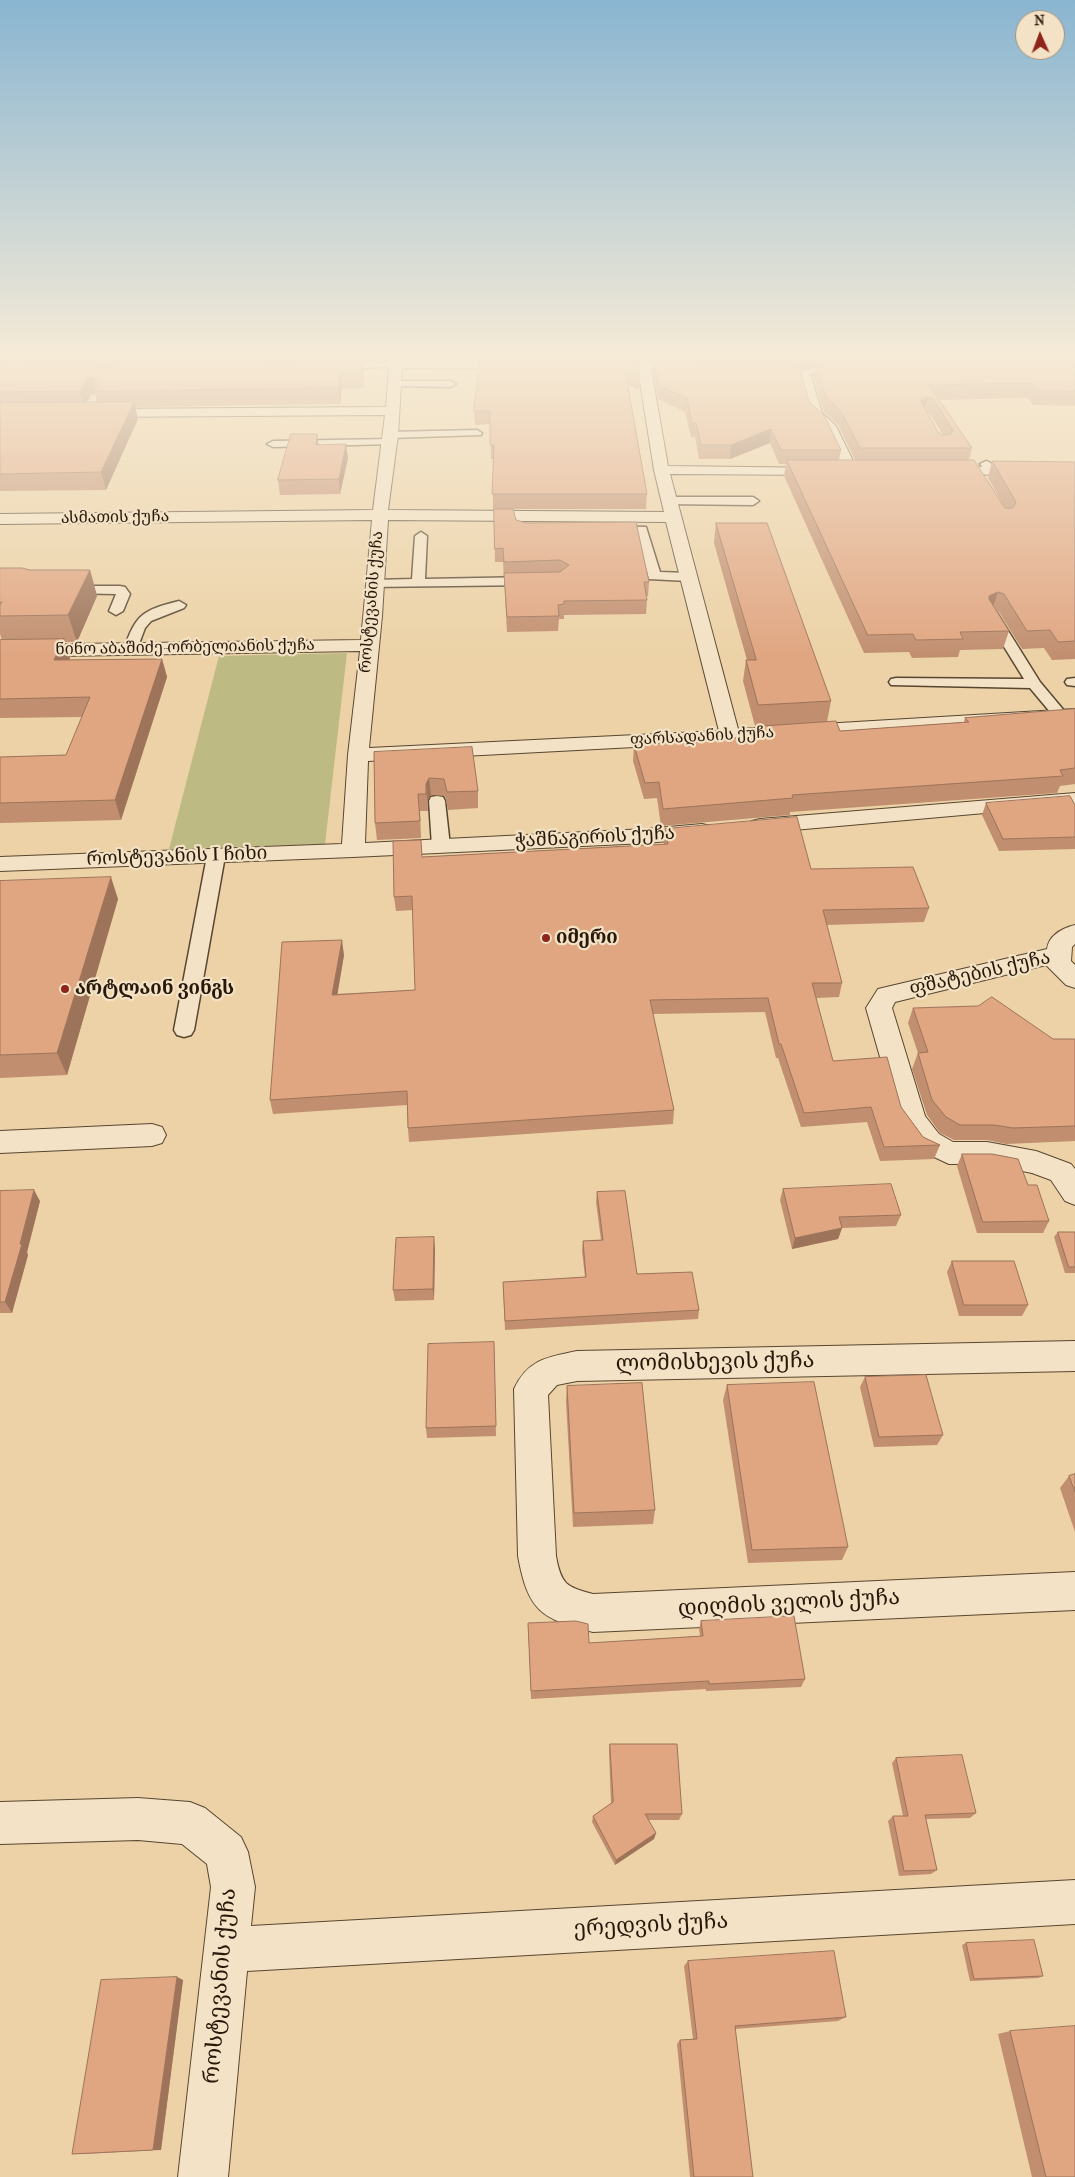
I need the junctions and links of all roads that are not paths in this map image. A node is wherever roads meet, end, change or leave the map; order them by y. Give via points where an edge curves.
1 (388, 457) edge
2 (658, 457) edge
3 (844, 457) edge
4 (984, 468) junction
5 (661, 470) junction
6 (1075, 470) edge
7 (851, 471) junction
8 (870, 471) edge
9 (927, 471) edge
10 (985, 487) edge
11 (753, 501) dead end
12 (671, 509) junction
13 (380, 515) junction
14 (0, 519) edge
15 (601, 530) edge
16 (421, 536) dead end
17 (688, 577) junction
18 (551, 581) edge
19 (418, 583) junction
20 (375, 584) junction
21 (57, 590) edge
22 (179, 605) dead end
23 (116, 611) dead end
24 (992, 616) edge
25 (369, 645) junction
26 (131, 649) junction
27 (0, 651) edge
28 (896, 682) dead end
29 (1034, 684) junction
30 (1068, 715) edge
31 (730, 736) junction
32 (358, 756) junction
33 (1075, 799) edge
34 (437, 801) edge
35 (441, 846) junction
36 (353, 850) junction
37 (216, 856) junction
38 (0, 864) edge
39 (1075, 933) edge
40 (1059, 954) junction
41 (1075, 979) edge
42 (184, 1030) dead end
43 (152, 1135) dead end
44 (0, 1142) edge
45 (1075, 1193) edge
46 (1075, 1356) edge
47 (537, 1556) joint
48 (1075, 1591) edge
49 (0, 1823) edge
50 (1075, 1902) edge
51 (227, 1950) junction
52 (203, 2177) edge

1 - 13 street, როსტევანის ქუჩა
2 - 5 street
3 - 7 street
4 - 6 street
4 - 9 street via 952,465
4 - 10 lane
5 - 7 street
5 - 12 street
7 - 8 street
11 - 12 lane
12 - 13 street, ასმათის ქუჩა via 521,522
12 - 17 street
13 - 14 street, ასმათის ქუჩა
13 - 20 street, როსტევანის ქუჩა
15 - 17 lane via 642,530 654,576
16 - 19 lane
17 - 31 street
18 - 19 lane
19 - 20 lane
20 - 25 street, როსტევანის ქუჩა
21 - 23 lane via 120,590 123,594
22 - 26 lane via 142,620
24 - 29 lane
25 - 26 street, ნინო აბაშიძე-ორბელიანის ქუჩა
25 - 32 street, როსტევანის ქუჩა
26 - 27 street, ნინო აბაშიძე-ორბელიანის ქუჩა
28 - 29 lane
29 - 30 lane
30 - 31 street, ფარსადანის ქუჩა
31 - 32 street, ფარსადანის ქუჩა
32 - 36 street, როსტევანის ქუჩა
33 - 35 street, ჭაშნაგირის ქუჩა via 646,836
34 - 35 lane
35 - 36 street, ჭაშნაგირის ქუჩა
36 - 37 street, როსტევანის I ჩიხი
37 - 38 street, როსტევანის I ჩიხი
37 - 42 lane
39 - 40 street via 1060,944
40 - 41 street, ფშატების ქუჩა via 1058,964
40 - 45 street, ფშატების ქუჩა via 887,994 879,1008 912,1120 929,1142 949,1153 987,1153 1036,1162 1061,1172
43 - 44 street
46 - 47 street, ლომისხევის ქუჩა via 577,1366 548,1372 531,1389
47 - 48 street, დიღმის ველის ქუჩა via 547,1594 567,1607 593,1613
49 - 51 street, როსტევანის ქუჩა via 138,1819 190,1823 226,1852 233,1887
50 - 51 street, ერედვის ქუჩა
51 - 52 street, როსტევანის ქუჩა

